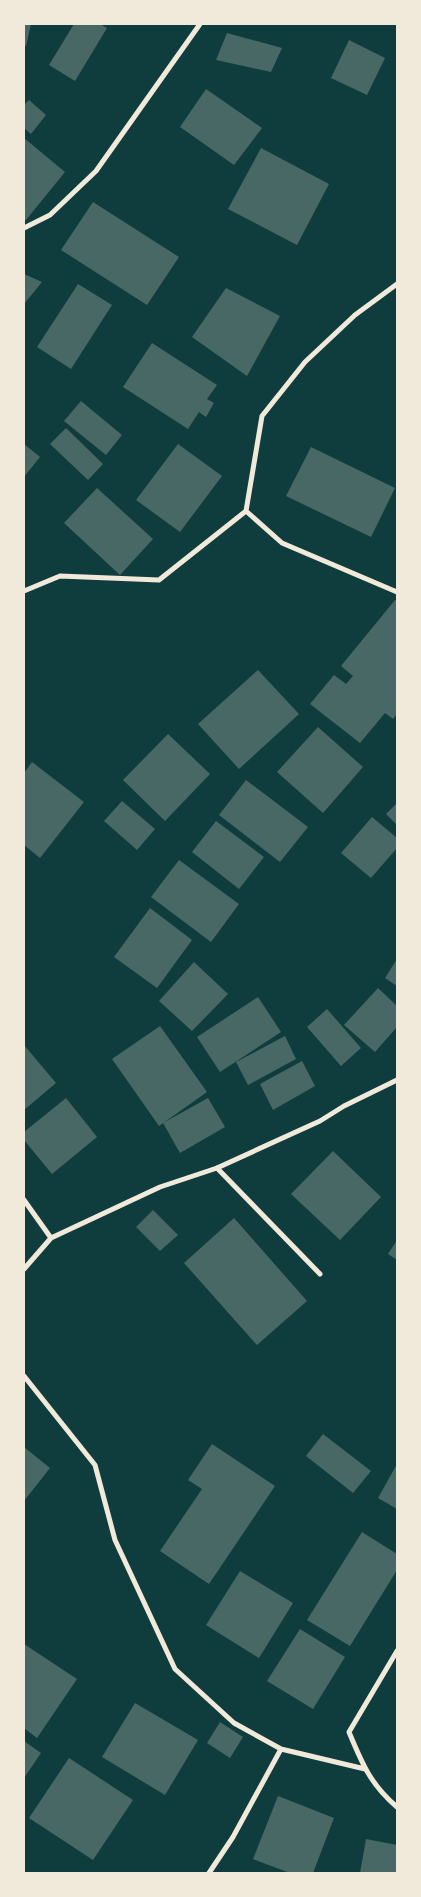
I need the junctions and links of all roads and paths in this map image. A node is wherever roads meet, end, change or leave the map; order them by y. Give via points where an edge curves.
1 (200, 24) edge
2 (24, 228) edge
3 (397, 284) edge
4 (246, 511) junction
5 (24, 591) edge
6 (397, 592) edge
7 (397, 1080) edge
8 (217, 1168) junction
9 (24, 1200) edge
10 (51, 1238) junction
11 (24, 1270) edge
12 (320, 1274) dead end
13 (24, 1376) edge
14 (397, 1651) edge
15 (280, 1749) junction
16 (365, 1769) junction
17 (397, 1806) edge
18 (209, 1873) edge

1 - 2 street via 96,171 50,215
3 - 4 street via 355,314 305,362 262,416
4 - 5 street via 160,580 60,576
4 - 6 street via 282,543
7 - 8 street via 320,1121
8 - 10 street via 160,1186
8 - 12 street
9 - 10 street
10 - 11 street
13 - 15 street via 95,1465 115,1540 174,1669 234,1723
14 - 16 street via 349,1732
15 - 16 street
15 - 18 street via 233,1837
16 - 17 street via 382,1794

